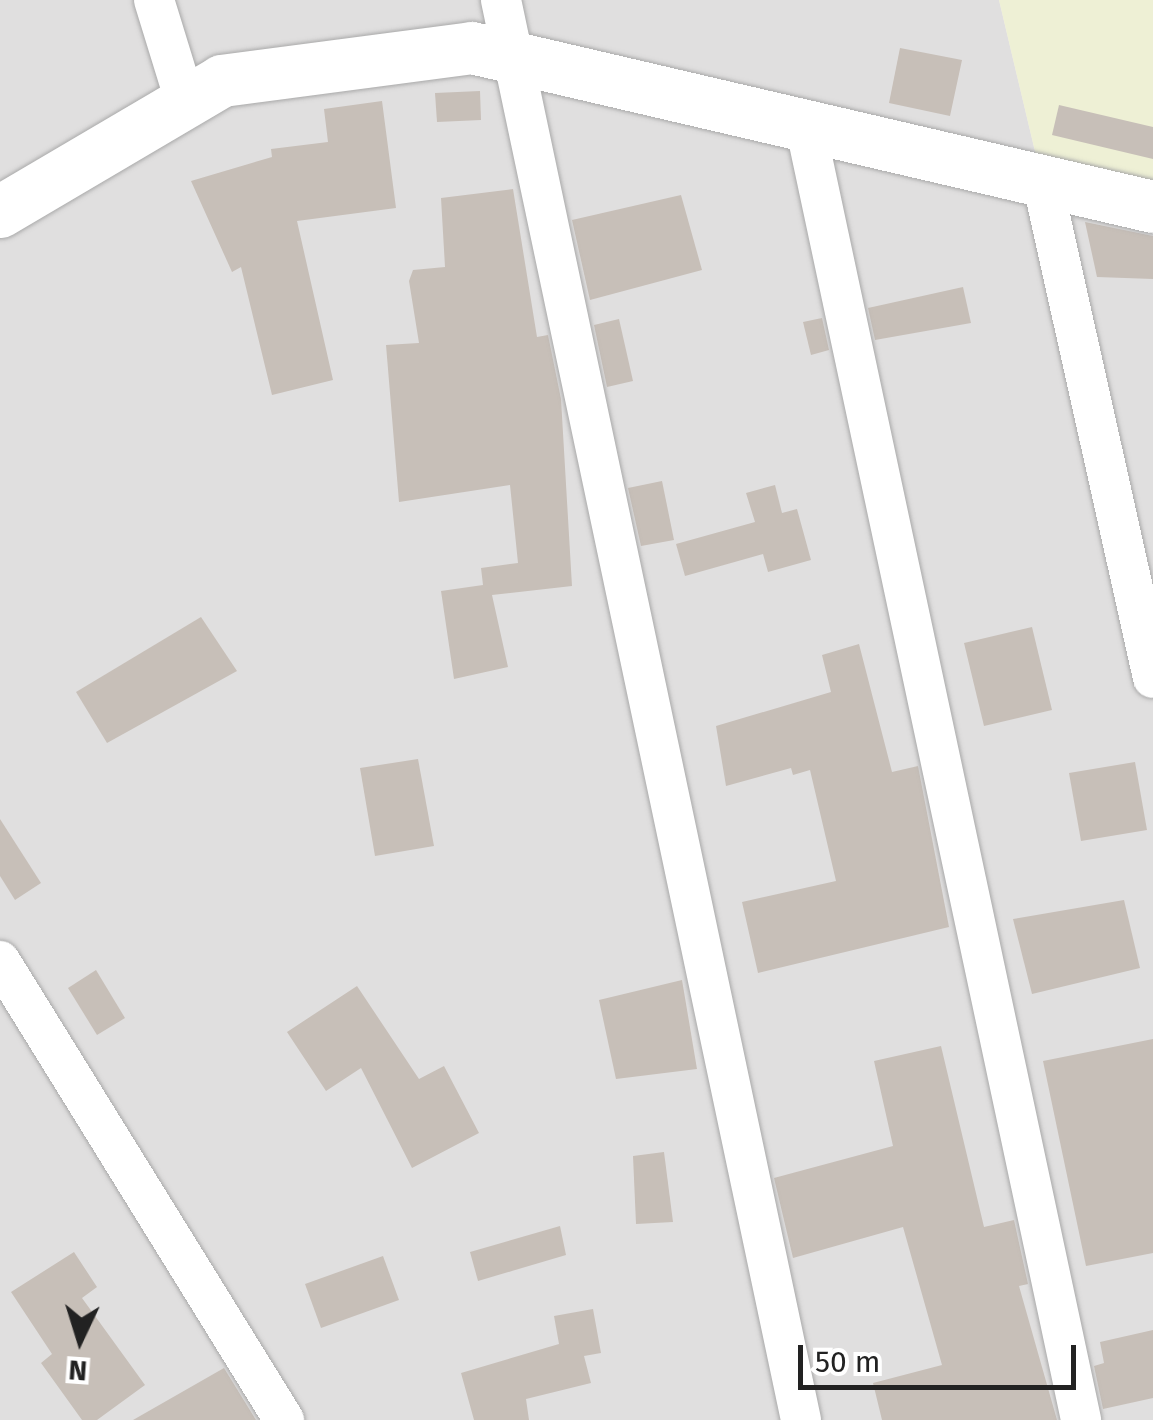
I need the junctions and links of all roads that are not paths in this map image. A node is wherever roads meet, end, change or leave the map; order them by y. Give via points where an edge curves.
1 (154, 0) edge
2 (502, 0) edge
3 (510, 52) junction
4 (186, 104) junction
5 (806, 128) junction
6 (1043, 185) junction
7 (1153, 207) edge
8 (0, 212) edge
9 (1153, 678) edge
10 (0, 961) edge
11 (284, 1420) edge
12 (800, 1420) edge
13 (1081, 1420) edge

1 - 4 street
2 - 3 street
3 - 4 street via 472,48 222,81
3 - 5 street
3 - 12 street
4 - 8 street
5 - 6 street
5 - 13 street
6 - 7 street
6 - 9 street
10 - 11 street

